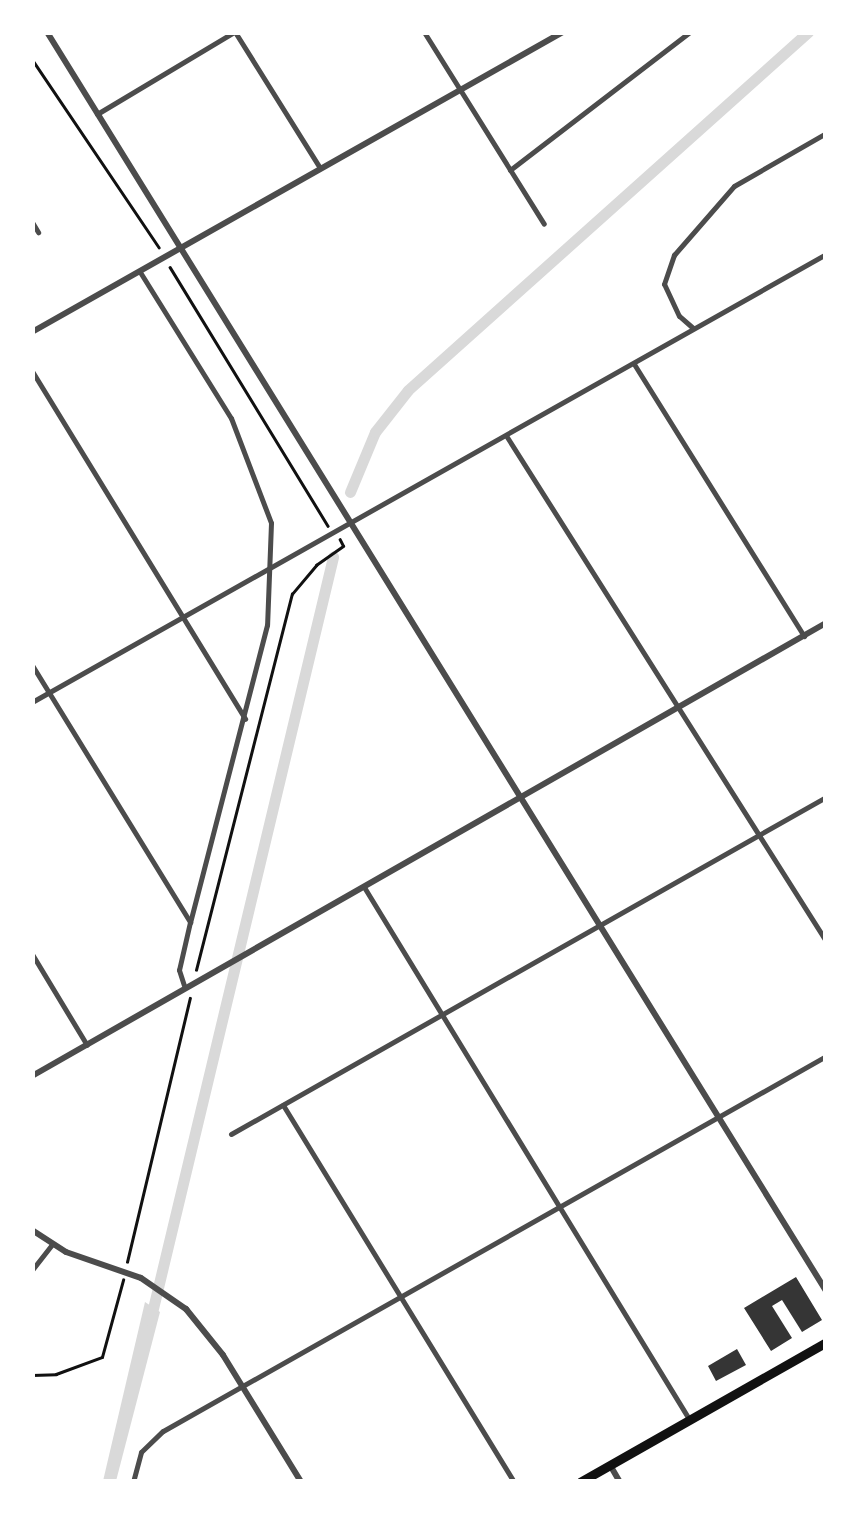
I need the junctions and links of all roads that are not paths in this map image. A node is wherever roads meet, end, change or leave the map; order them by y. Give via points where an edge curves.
1 (46, 32) edge
2 (234, 32) edge
3 (424, 32) edge
4 (562, 32) edge
5 (690, 32) edge
6 (459, 90) junction
7 (97, 114) junction
8 (826, 133) edge
9 (320, 168) junction
10 (510, 170) junction
11 (32, 222) edge
12 (544, 224) dead end
13 (38, 232) dead end
14 (178, 250) junction
15 (826, 254) edge
16 (140, 272) junction
17 (694, 328) junction
18 (32, 332) edge
19 (634, 364) junction
20 (32, 371) edge
21 (506, 436) junction
22 (348, 525) junction
23 (270, 569) junction
24 (183, 617) junction
25 (826, 623) edge
26 (804, 636) junction
27 (32, 664) edge
28 (50, 692) junction
29 (32, 702) edge
30 (677, 708) junction
31 (244, 719) junction
32 (826, 796) edge
33 (521, 798) junction
34 (759, 834) junction
35 (364, 887) junction
36 (190, 922) junction
37 (599, 925) junction
38 (826, 941) edge
39 (32, 954) edge
40 (184, 985) junction
41 (442, 1014) junction
42 (87, 1045) junction
43 (826, 1056) edge
44 (32, 1076) edge
45 (283, 1105) junction
46 (718, 1117) junction
47 (231, 1134) dead end
48 (559, 1207) junction
49 (32, 1230) edge
50 (52, 1244) junction
51 (32, 1270) edge
52 (826, 1291) edge
53 (400, 1296) junction
54 (826, 1342) edge
55 (242, 1386) junction
56 (689, 1419) junction
57 (610, 1465) junction
58 (133, 1482) edge
59 (300, 1482) edge
60 (514, 1482) edge
61 (580, 1482) edge
62 (620, 1482) edge

1 - 7 street
2 - 7 street
2 - 9 street
3 - 6 street
4 - 6 street
5 - 10 street
6 - 9 street
6 - 10 street
7 - 14 street
8 - 17 street via 734,186 674,254 666,274 668,298
9 - 14 street
10 - 12 street
11 - 13 street
14 - 16 street
14 - 22 street
15 - 17 street
16 - 18 street
16 - 23 street via 244,443 270,524
17 - 19 street
19 - 21 street
19 - 26 street
20 - 24 street
21 - 22 street
21 - 30 street
22 - 23 street
22 - 33 street
23 - 24 street
23 - 31 street via 268,626
24 - 28 street
24 - 31 street
25 - 26 street
26 - 30 street
27 - 28 street
28 - 29 street
28 - 36 street
30 - 33 street
30 - 34 street
31 - 36 street
32 - 34 street
33 - 35 street
33 - 37 street
34 - 37 street
34 - 38 street
35 - 40 street
35 - 41 street
36 - 40 street via 179,970
37 - 41 street
37 - 46 street
39 - 42 street
40 - 42 street
41 - 45 street
41 - 48 street
42 - 44 street
43 - 46 street
45 - 47 street
45 - 53 street
46 - 48 street
46 - 52 street
48 - 53 street
48 - 56 street
49 - 50 street
50 - 51 street
50 - 55 street via 169,1295 202,1326
53 - 55 street
53 - 60 street
54 - 56 main road
55 - 58 street via 147,1442
55 - 59 street
56 - 57 main road
57 - 61 main road
57 - 62 street

